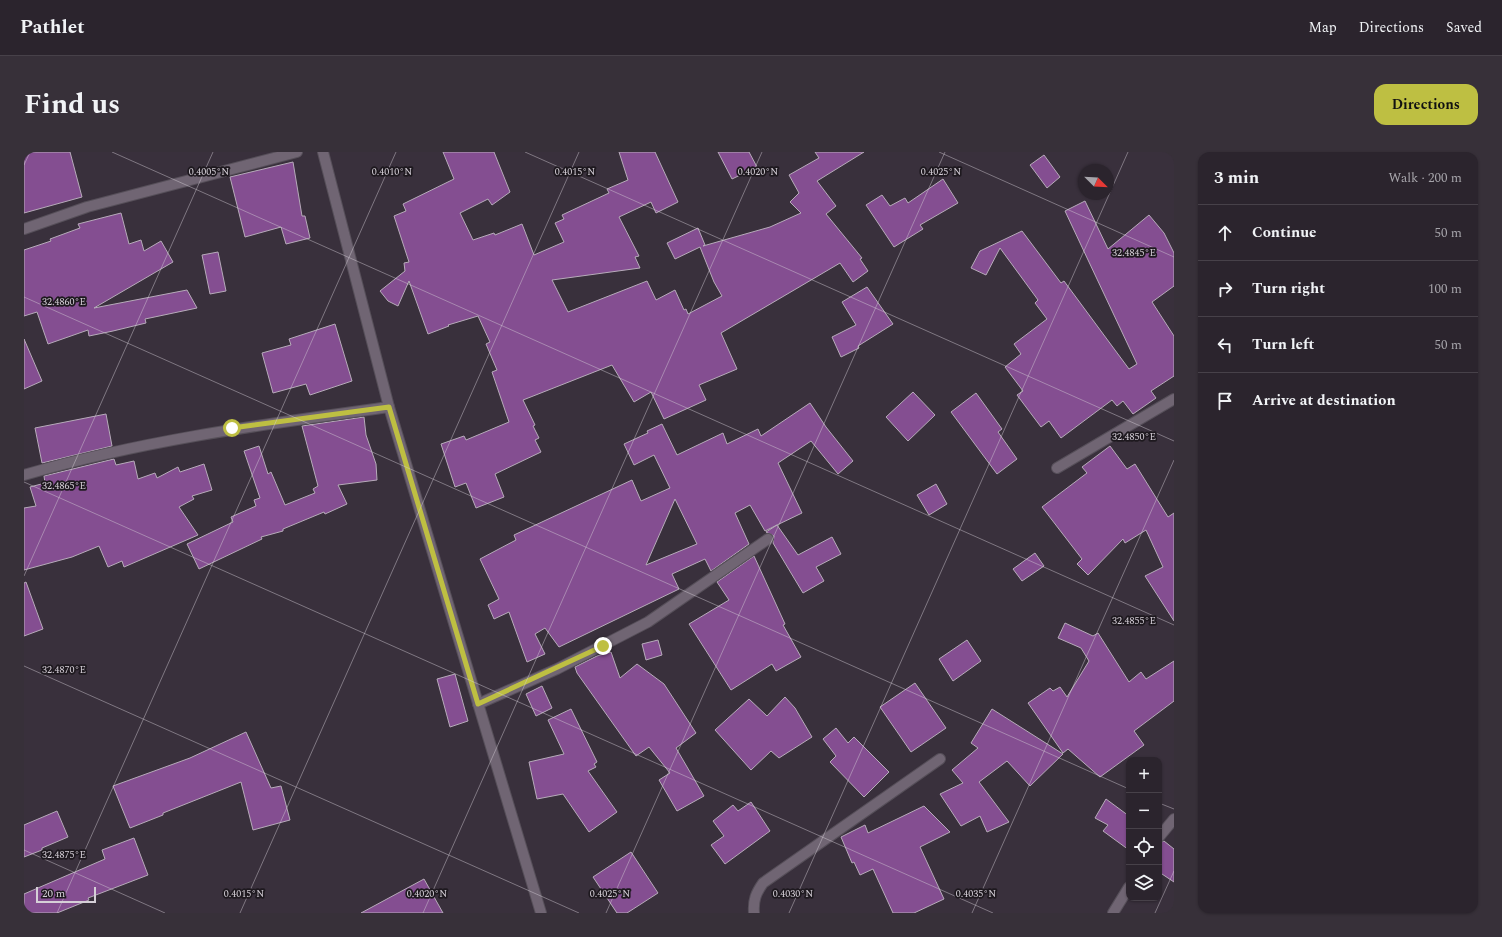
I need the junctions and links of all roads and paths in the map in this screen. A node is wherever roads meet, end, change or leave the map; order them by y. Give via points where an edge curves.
1 (297, 152) edge
2 (323, 152) edge
3 (24, 229) edge
4 (1174, 399) edge
5 (389, 407) junction
6 (1057, 468) dead end
7 (24, 475) edge
8 (768, 539) dead end
9 (478, 704) junction
10 (940, 760) dead end
11 (1174, 819) edge
12 (1162, 833) edge
13 (1126, 892) edge
14 (541, 913) edge
15 (754, 913) edge
16 (1113, 913) edge

1 - 3 street via 87,207
2 - 5 street
4 - 6 street
5 - 7 street via 232,428 92,457
5 - 9 street
8 - 9 street via 648,622 577,659
9 - 14 street
10 - 15 street via 763,883 756,892
11 - 12 street
13 - 16 street

